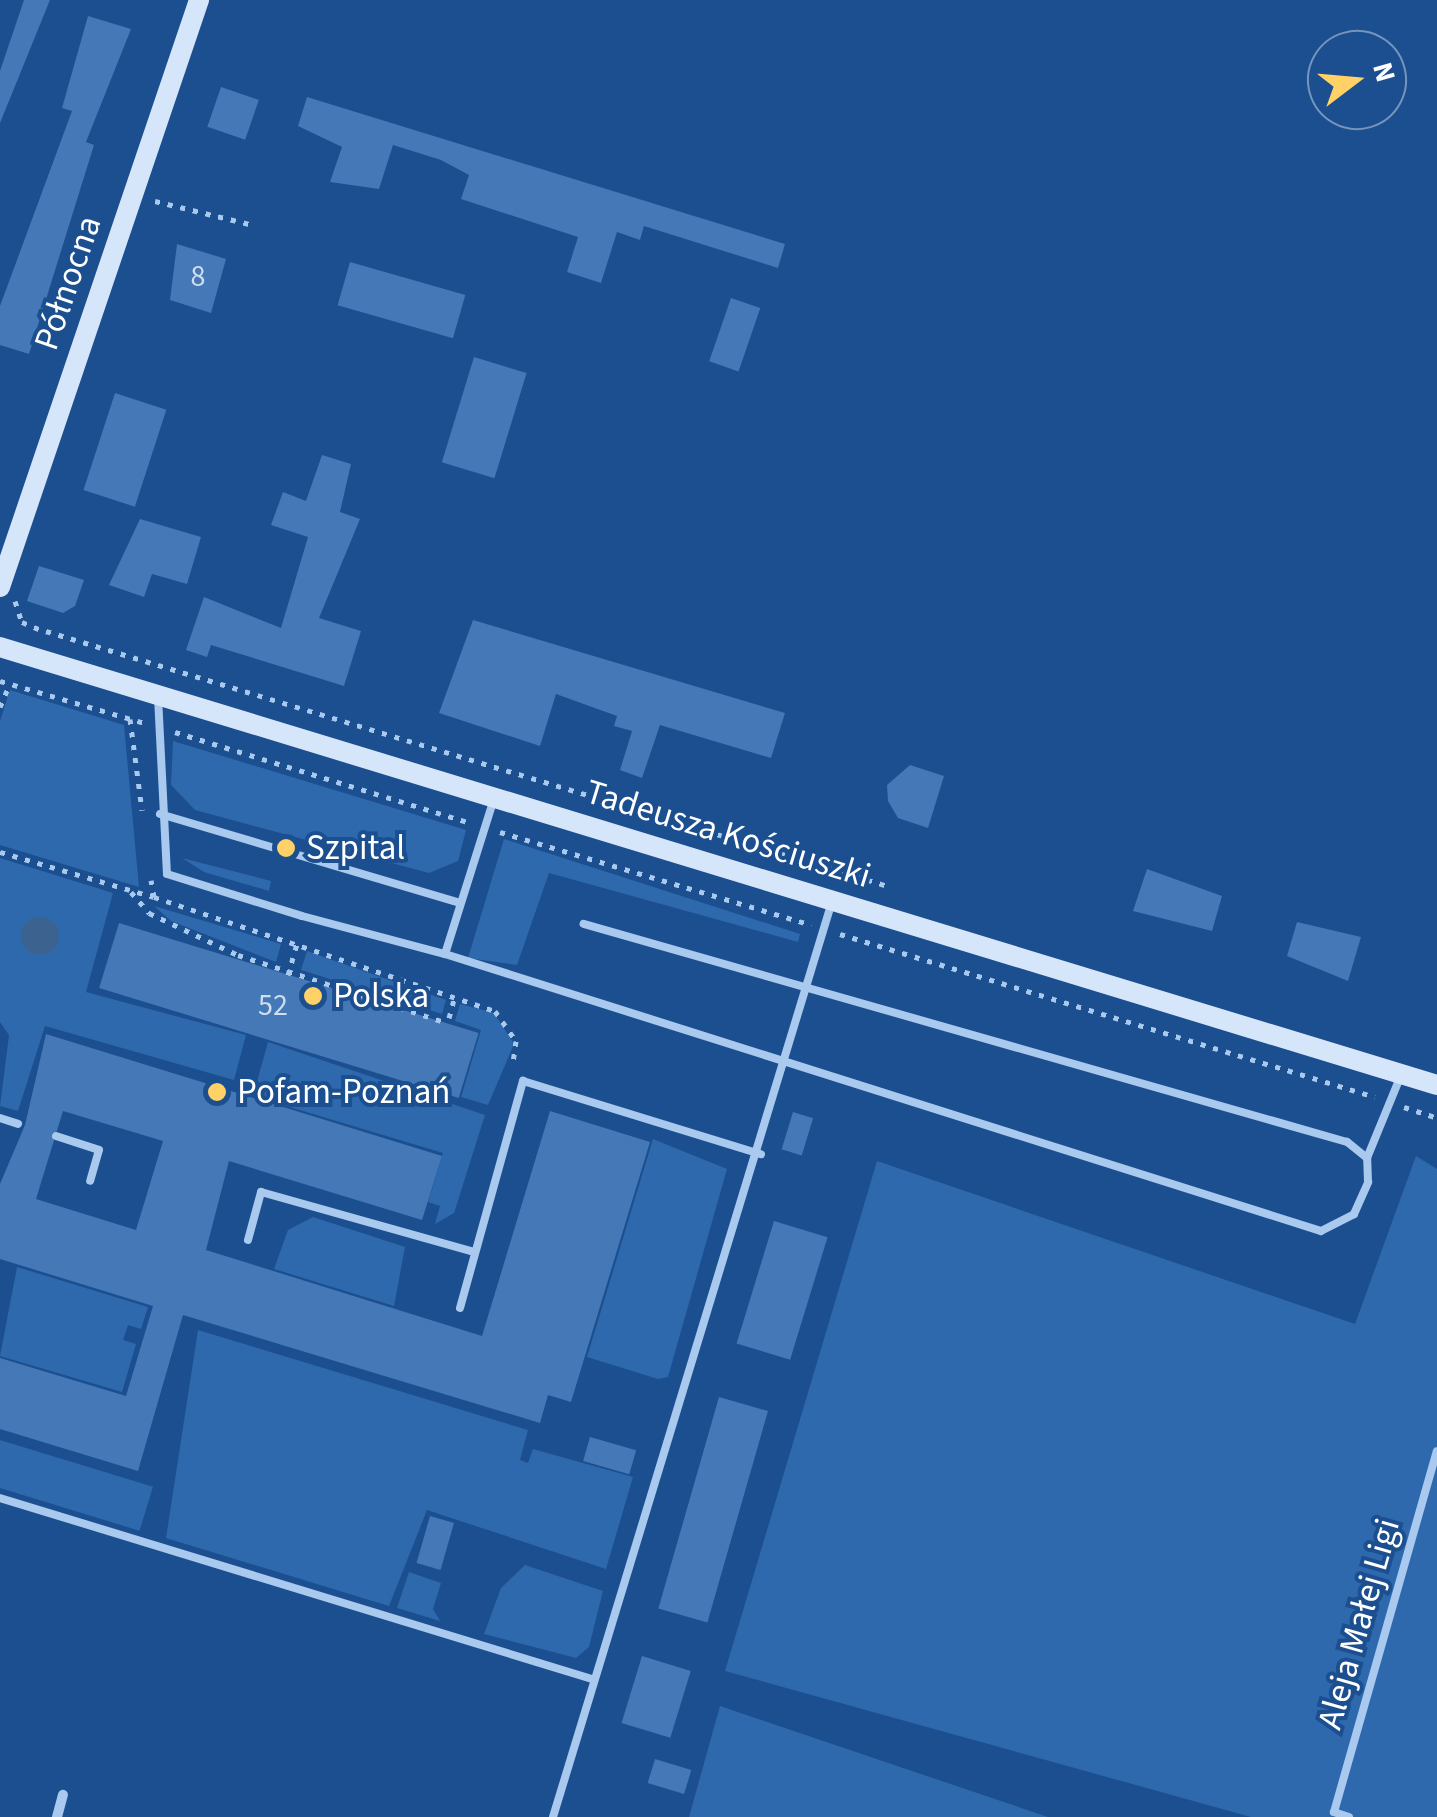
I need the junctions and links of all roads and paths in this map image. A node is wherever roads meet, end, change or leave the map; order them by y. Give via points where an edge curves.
1 (199, 0) edge
2 (133, 196) junction
3 (249, 224) dead end
4 (2, 577) edge
5 (46, 631) junction
6 (0, 646) edge
7 (38, 658) junction
8 (0, 680) edge
9 (10, 684) junction
10 (30, 686) junction
11 (158, 693) junction
12 (0, 707) edge
13 (130, 719) junction
14 (156, 726) junction
15 (495, 796) junction
16 (160, 814) junction
17 (144, 819) dead end
18 (482, 826) junction
19 (0, 852) edge
20 (148, 858) dead end
21 (888, 886) dead end
22 (131, 892) junction
23 (154, 897) junction
24 (832, 900) junction
25 (458, 902) junction
26 (584, 924) dead end
27 (825, 929) junction
28 (298, 943) junction
29 (445, 954) junction
30 (288, 972) junction
31 (809, 988) junction
32 (454, 999) junction
33 (789, 1059) junction
34 (513, 1062) dead end
35 (1401, 1074) junction
36 (1437, 1085) edge
37 (1391, 1102) junction
38 (0, 1118) edge
39 (1437, 1118) edge
40 (18, 1124) dead end
41 (56, 1136) dead end
42 (761, 1154) junction
43 (1367, 1158) junction
44 (90, 1180) dead end
45 (248, 1240) dead end
46 (475, 1252) junction
47 (460, 1308) dead end
48 (1437, 1451) edge
49 (0, 1498) edge
50 (592, 1679) junction
51 (63, 1795) dead end
52 (56, 1817) edge
53 (552, 1817) edge
54 (1349, 1817) edge

1 - 2 street, Północna
2 - 3 path
2 - 4 street, Północna
4 - 5 path via 22,574 14,604 22,622
5 - 7 path
5 - 21 path
6 - 7 street, Tadeusza Kościuszki
7 - 10 path
7 - 11 street, Tadeusza Kościuszki
8 - 9 path
9 - 10 path
9 - 12 path
10 - 13 path
11 - 14 lane
11 - 15 street, Tadeusza Kościuszki
13 - 14 path
13 - 17 path
14 - 16 lane
14 - 18 path
15 - 18 lane
15 - 24 street, Tadeusza Kościuszki
16 - 25 lane
16 - 29 lane via 168,874
18 - 25 lane
18 - 27 path
19 - 22 path
20 - 23 path
22 - 23 path
22 - 30 path via 149,913
23 - 28 path
24 - 27 lane
24 - 35 street, Tadeusza Kościuszki
25 - 29 lane
26 - 31 lane
27 - 31 lane
27 - 37 path
28 - 30 path
28 - 32 path
29 - 33 lane
30 - 32 path via 448,1021
31 - 33 lane
31 - 43 lane via 1347,1142
32 - 34 path via 502,1016 516,1041
33 - 42 lane
33 - 43 lane via 1320,1231 1354,1214
35 - 36 street, Tadeusza Kościuszki
35 - 37 lane
37 - 39 path
37 - 43 lane
38 - 40 lane
41 - 44 lane via 99,1150
42 - 46 lane via 523,1080
42 - 50 lane
45 - 46 lane via 260,1192
46 - 47 lane
48 - 54 lane, Aleja Małej Ligi via 1334,1812
49 - 50 lane
50 - 53 lane
51 - 52 street

